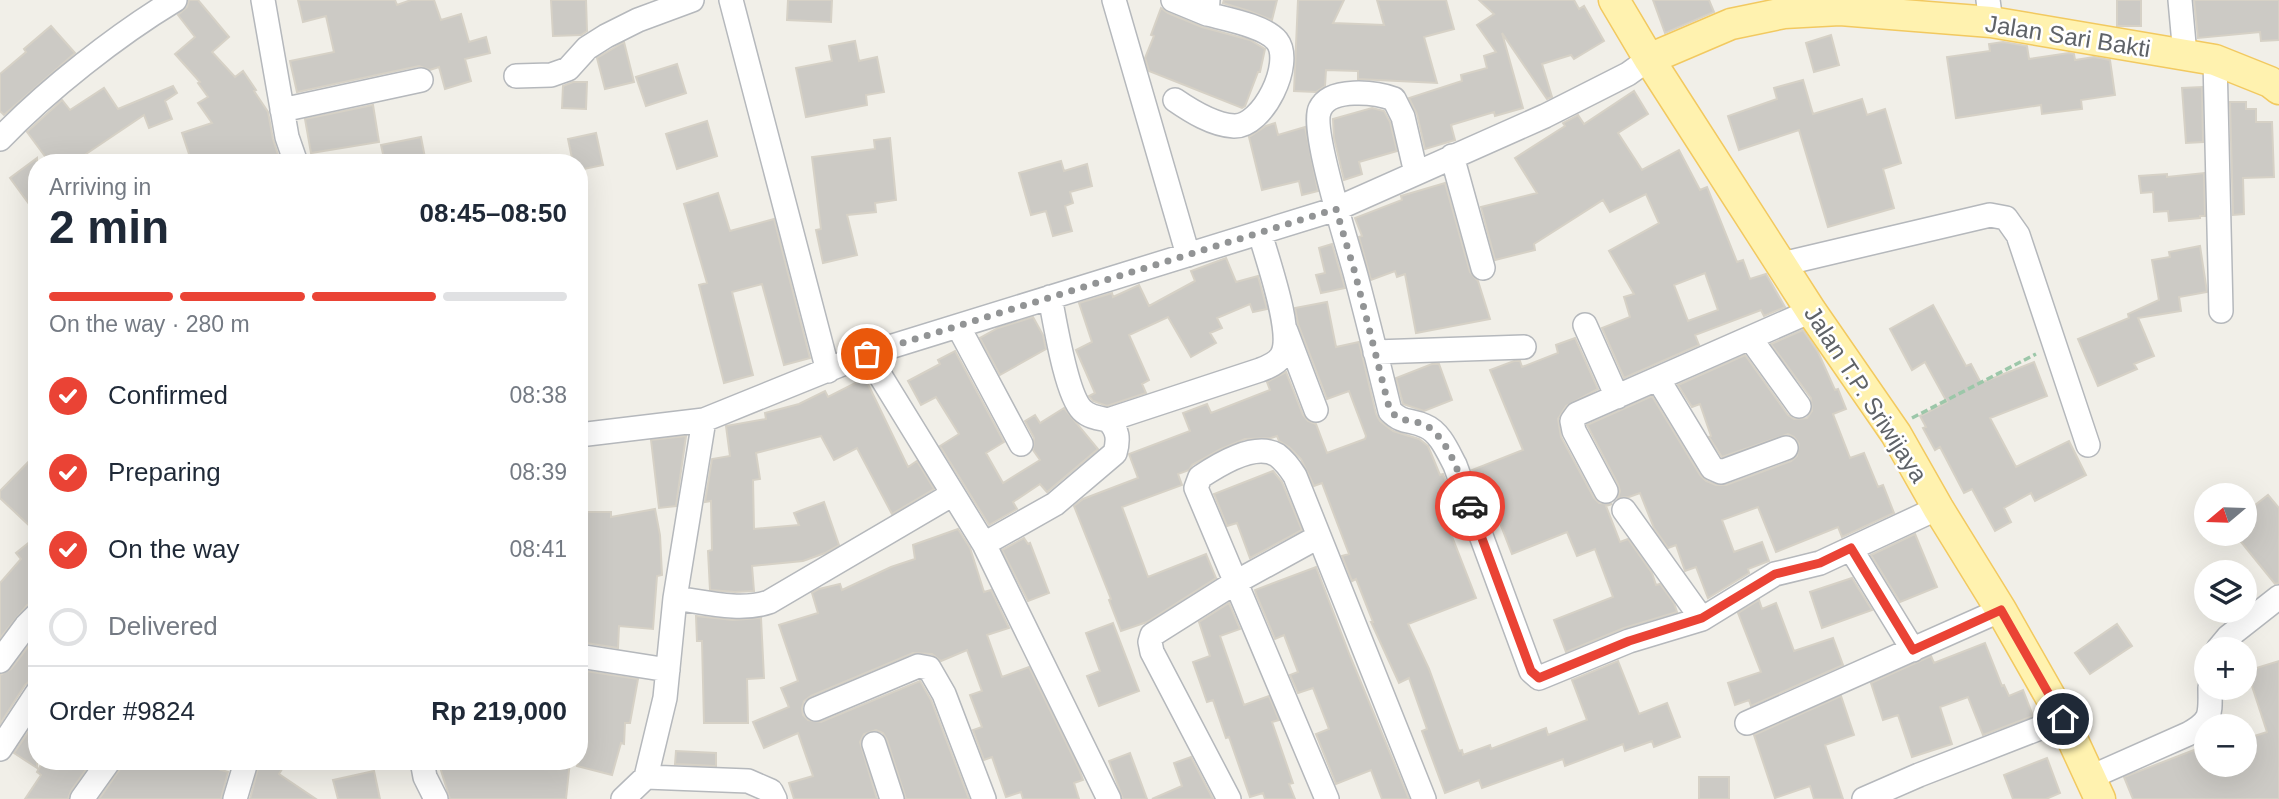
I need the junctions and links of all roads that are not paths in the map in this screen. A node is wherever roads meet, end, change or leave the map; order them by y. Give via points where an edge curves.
1 (176, 0) edge
2 (263, 0) edge
3 (692, 0) edge
4 (731, 0) edge
5 (1114, 0) edge
6 (1173, 0) edge
7 (1614, 0) edge
8 (2180, 0) edge
9 (1208, 7) edge
10 (1989, 11) edge
11 (2185, 55) junction
12 (1649, 59) junction
13 (2215, 60) junction
14 (516, 76) dead end
15 (421, 79) dead end
16 (2279, 89) edge
17 (1175, 100) dead end
18 (282, 110) junction
19 (0, 139) edge
20 (293, 154) edge
21 (1452, 156) junction
22 (1416, 173) junction
23 (1336, 209) junction
24 (1261, 233) junction
25 (1188, 255) junction
26 (1782, 264) junction
27 (1483, 268) dead end
28 (1050, 297) junction
29 (1811, 311) junction
30 (2221, 311) dead end
31 (1585, 325) dead end
32 (958, 326) junction
33 (1286, 331) junction
34 (1750, 338) junction
35 (1524, 347) dead end
36 (1375, 352) junction
37 (867, 354) junction
38 (828, 371) junction
39 (1657, 380) junction
40 (1617, 397) junction
41 (1798, 406) dead end
42 (1316, 410) dead end
43 (704, 420) junction
44 (1108, 420) junction
45 (588, 434) edge
46 (1021, 444) dead end
47 (2088, 445) dead end
48 (1786, 448) dead end
49 (1606, 491) dead end
50 (953, 495) junction
51 (1938, 508) junction
52 (1624, 510) dead end
53 (1318, 537) junction
54 (984, 544) junction
55 (1851, 548) junction
56 (1236, 582) junction
57 (2279, 597) edge
58 (675, 598) junction
59 (2001, 610) junction
60 (1702, 618) junction
61 (28, 626) edge
62 (2228, 637) edge
63 (1913, 650) junction
64 (588, 657) edge
65 (0, 661) edge
66 (668, 670) junction
67 (2210, 700) edge
68 (28, 707) edge
69 (816, 709) dead end
70 (2063, 719) junction
71 (1747, 723) dead end
72 (874, 744) dead end
73 (0, 749) edge
74 (103, 770) edge
75 (244, 770) edge
76 (424, 770) edge
77 (646, 777) junction
78 (2095, 788) edge
79 (82, 799) edge
80 (235, 799) edge
81 (436, 799) edge
82 (623, 799) edge
83 (775, 799) edge
84 (892, 799) edge
85 (985, 799) edge
86 (1110, 799) edge
87 (1229, 799) edge
88 (1327, 799) edge
89 (1424, 799) edge
90 (1864, 799) edge

1 - 19 street via 92,59
2 - 18 street
3 - 14 street via 606,36 568,69 551,75
4 - 38 street
5 - 25 street
6 - 9 street
7 - 12 main road, Jalan T.P. Sriwijaya
8 - 11 street
9 - 17 street via 1277,41 1283,53 1280,70 1265,107 1252,120 1235,126 1198,116
10 - 11 main road, Jalan Sari Bakti
10 - 12 main road, Jalan Sari Bakti via 1784,13 1731,24
11 - 13 main road, Jalan Sari Bakti
12 - 21 street via 1545,116
12 - 26 main road, Jalan T.P. Sriwijaya
13 - 16 main road, Jalan Sari Bakti
13 - 30 street
15 - 18 street
18 - 20 street
21 - 22 street
21 - 27 street
22 - 23 street
22 - 23 street via 1394,99 1346,93 1326,101 1318,118
23 - 24 street
23 - 36 street
24 - 25 street
24 - 33 street
25 - 28 street
26 - 29 main road, Jalan T.P. Sriwijaya
26 - 47 street via 1990,215 2006,218 2018,235
28 - 32 street
28 - 44 street via 1066,374 1080,408
29 - 34 street
29 - 51 main road, Jalan T.P. Sriwijaya via 1892,429
31 - 40 street
32 - 37 street
32 - 46 street
33 - 42 street
33 - 44 street via 1282,356 1274,364
34 - 39 street
34 - 41 street
35 - 36 street
36 - 60 street via 1390,411 1400,420 1428,426 1455,466 1531,671 1539,678 1629,641
37 - 38 street
37 - 50 street
38 - 43 street
39 - 40 street
39 - 48 street via 1713,468 1721,472
40 - 49 street via 1577,414 1572,421
43 - 45 street
43 - 58 street
44 - 54 street via 1116,431 1115,453 1055,504
50 - 54 street
50 - 58 street via 756,607
51 - 55 street
51 - 59 main road, Jalan T.P. Sriwijaya
52 - 60 street
53 - 56 street
53 - 56 street via 1295,476 1274,453 1245,453 1213,469 1200,477 1196,488
53 - 89 street
54 - 86 street
55 - 60 street via 1820,563 1775,574
55 - 63 street
56 - 87 street via 1152,635 1150,642
56 - 88 street
57 - 62 street
58 - 66 street
59 - 63 street
59 - 70 main road, Jalan T.P. Sriwijaya
61 - 65 street
63 - 71 street
64 - 66 street
66 - 77 street
67 - 78 street via 2209,718 2201,727
68 - 73 street
69 - 85 street via 918,666 929,668 944,694
70 - 78 main road, Jalan T.P. Sriwijaya
70 - 90 street
72 - 84 street
74 - 79 street
75 - 80 street
76 - 81 street
77 - 82 street
77 - 83 street via 748,781 771,791

